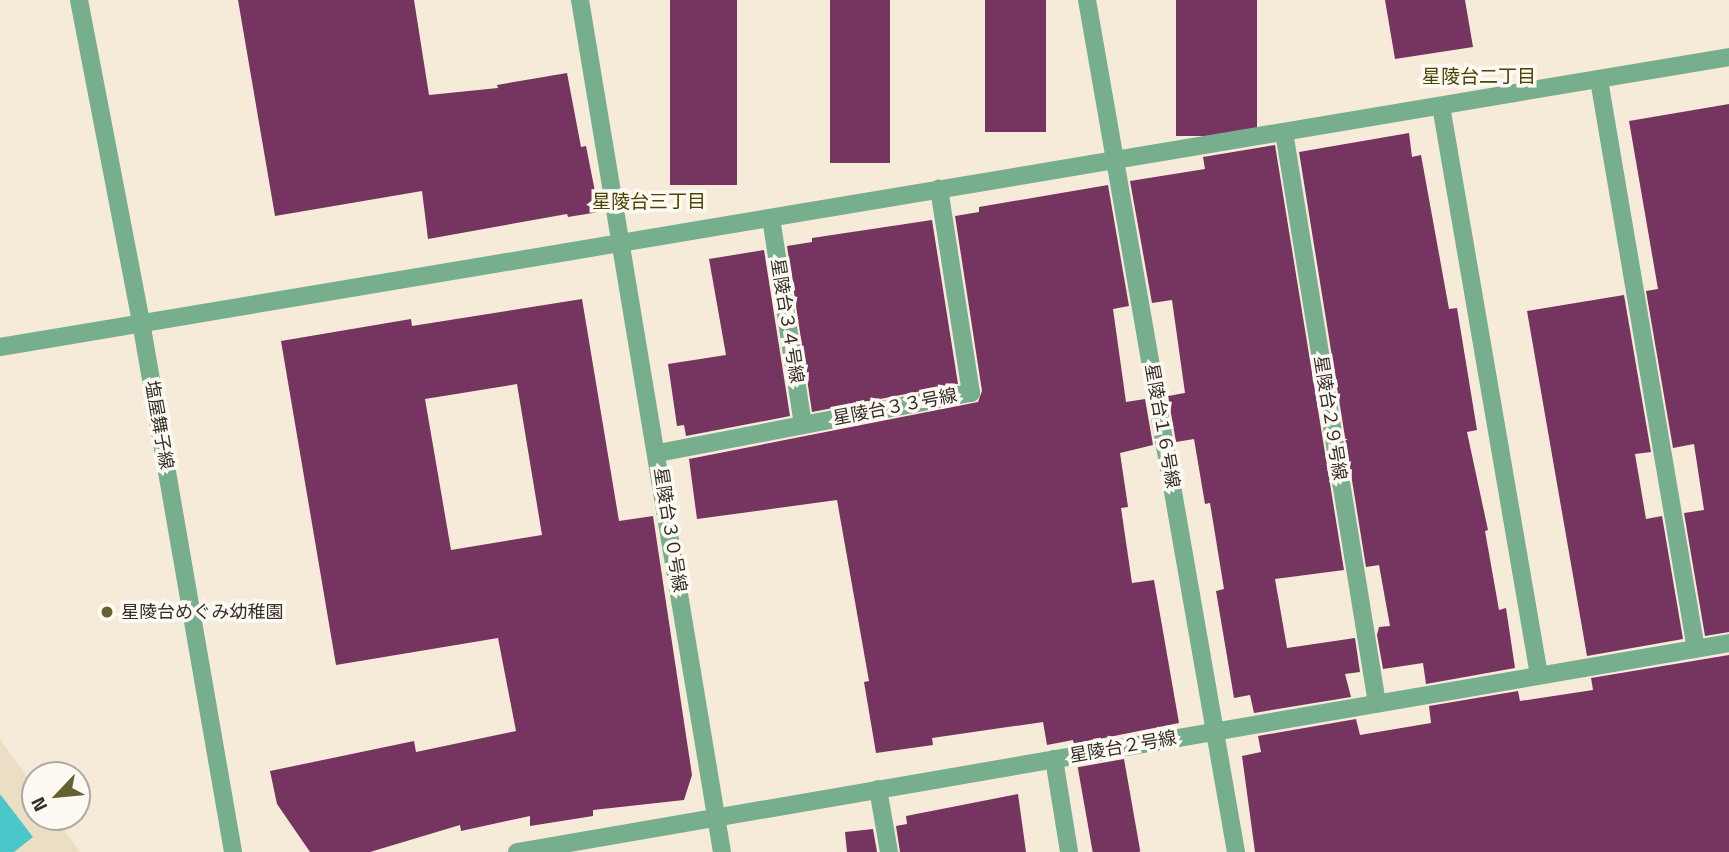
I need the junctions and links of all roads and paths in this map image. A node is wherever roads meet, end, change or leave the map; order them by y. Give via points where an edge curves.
1 (79, 0) edge
2 (580, 0) edge
3 (1087, 0) edge
4 (1729, 57) edge
5 (1599, 80) junction
6 (1441, 106) junction
7 (1284, 132) junction
8 (1115, 160) junction
9 (939, 188) junction
10 (771, 218) junction
11 (623, 242) junction
12 (141, 322) junction
13 (0, 347) edge
14 (803, 425) junction
15 (657, 453) junction
16 (1729, 643) edge
17 (1696, 649) junction
18 (1539, 675) junction
19 (1377, 703) junction
20 (1214, 731) junction
21 (1054, 759) junction
22 (878, 789) junction
23 (716, 817) junction
24 (233, 852) edge
25 (517, 852) edge
26 (722, 852) edge
27 (889, 852) edge
28 (1069, 852) edge
29 (1236, 852) edge

1 - 12 street, 塩屋舞子線
2 - 11 street, 星陵台３０号線
3 - 8 street, 星陵台１６号線
4 - 5 street
5 - 6 street
5 - 17 street
6 - 7 street
6 - 18 street
7 - 8 street
7 - 19 street, 星陵台２９号線
8 - 9 street
8 - 20 street, 星陵台１６号線
9 - 10 street
9 - 14 street, 星陵台３３号線 via 971,393
10 - 11 street
10 - 14 street, 星陵台３４号線
11 - 12 street
11 - 15 street, 星陵台３０号線
12 - 13 street
12 - 24 street, 塩屋舞子線
14 - 15 street, 星陵台３３号線
15 - 23 street, 星陵台３０号線
16 - 17 street, 星陵台２号線
17 - 18 street, 星陵台２号線
18 - 19 street, 星陵台２号線
19 - 20 street, 星陵台２号線
20 - 21 street, 星陵台２号線
20 - 29 street, 星陵台１６号線
21 - 22 street, 星陵台２号線
21 - 28 street
22 - 23 street, 星陵台２号線
22 - 27 street
23 - 25 street, 星陵台２号線
23 - 26 street, 星陵台３０号線

